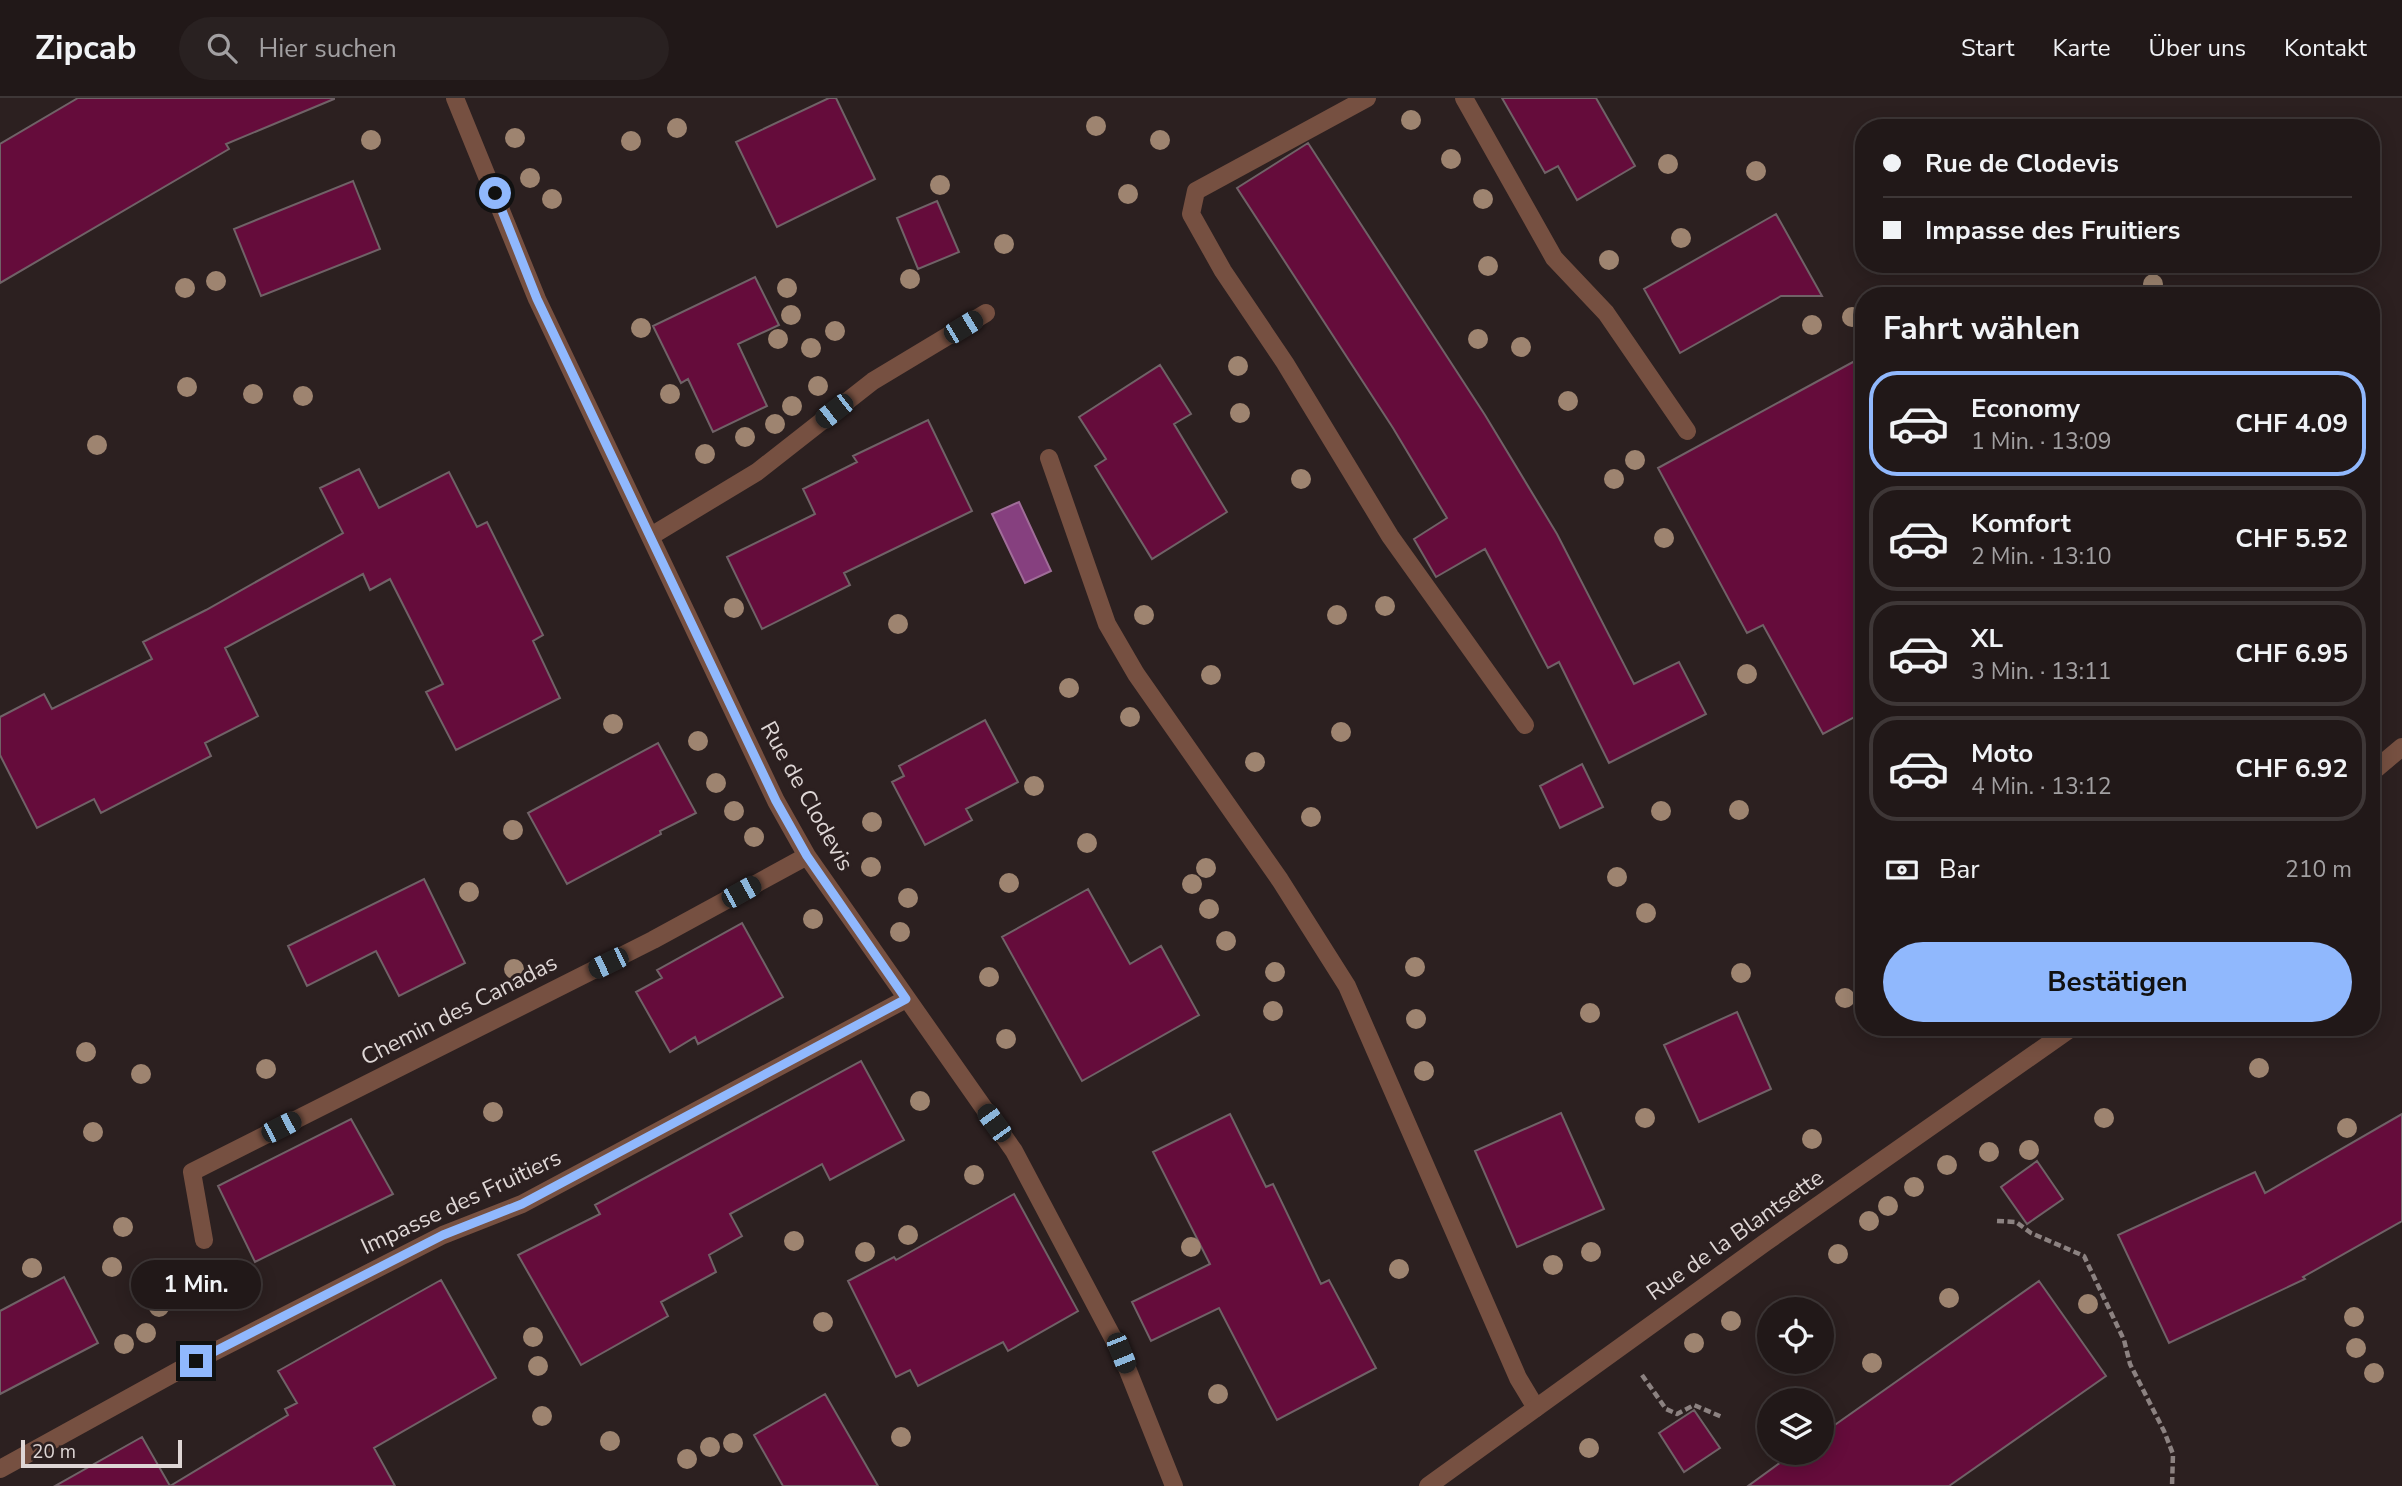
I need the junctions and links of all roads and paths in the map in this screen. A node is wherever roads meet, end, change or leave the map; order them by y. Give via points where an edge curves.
1 (455, 98) edge
2 (1367, 98) edge
3 (1464, 98) edge
4 (986, 313) dead end
5 (1687, 432) dead end
6 (1049, 458) dead end
7 (651, 536) junction
8 (1525, 725) dead end
9 (2402, 747) edge
10 (2380, 765) edge
11 (807, 856) junction
12 (906, 999) junction
13 (2060, 1036) edge
14 (1997, 1221) dead end
15 (204, 1240) dead end
16 (1622, 1346) junction
17 (1536, 1408) junction
18 (1721, 1417) dead end
19 (0, 1469) edge
20 (1174, 1486) edge
21 (1428, 1486) edge
22 (2172, 1486) edge

1 - 7 street, Rue de Clodevis via 537,299
2 - 8 street via 1196,191 1191,214 1390,536
3 - 5 street via 1554,258 1606,313
4 - 7 street via 873,381 757,472
6 - 17 street via 1107,624 1347,986 1518,1378
7 - 11 street, Rue de Clodevis via 776,801
9 - 10 street
11 - 12 street, Rue de Clodevis
11 - 15 street, Chemin des Canadas via 653,940 192,1172
12 - 19 street, Impasse des Fruitiers via 522,1204 443,1235 196,1361
12 - 20 street, Rue de Clodevis via 1014,1151 1121,1353
13 - 16 street, Rue de la Blantsette
14 - 22 path via 2016,1222 2084,1256 2173,1454
16 - 17 street, Rue de la Blantsette
16 - 18 path via 1666,1409 1677,1413 1694,1405
17 - 21 street, Rue de la Blantsette

